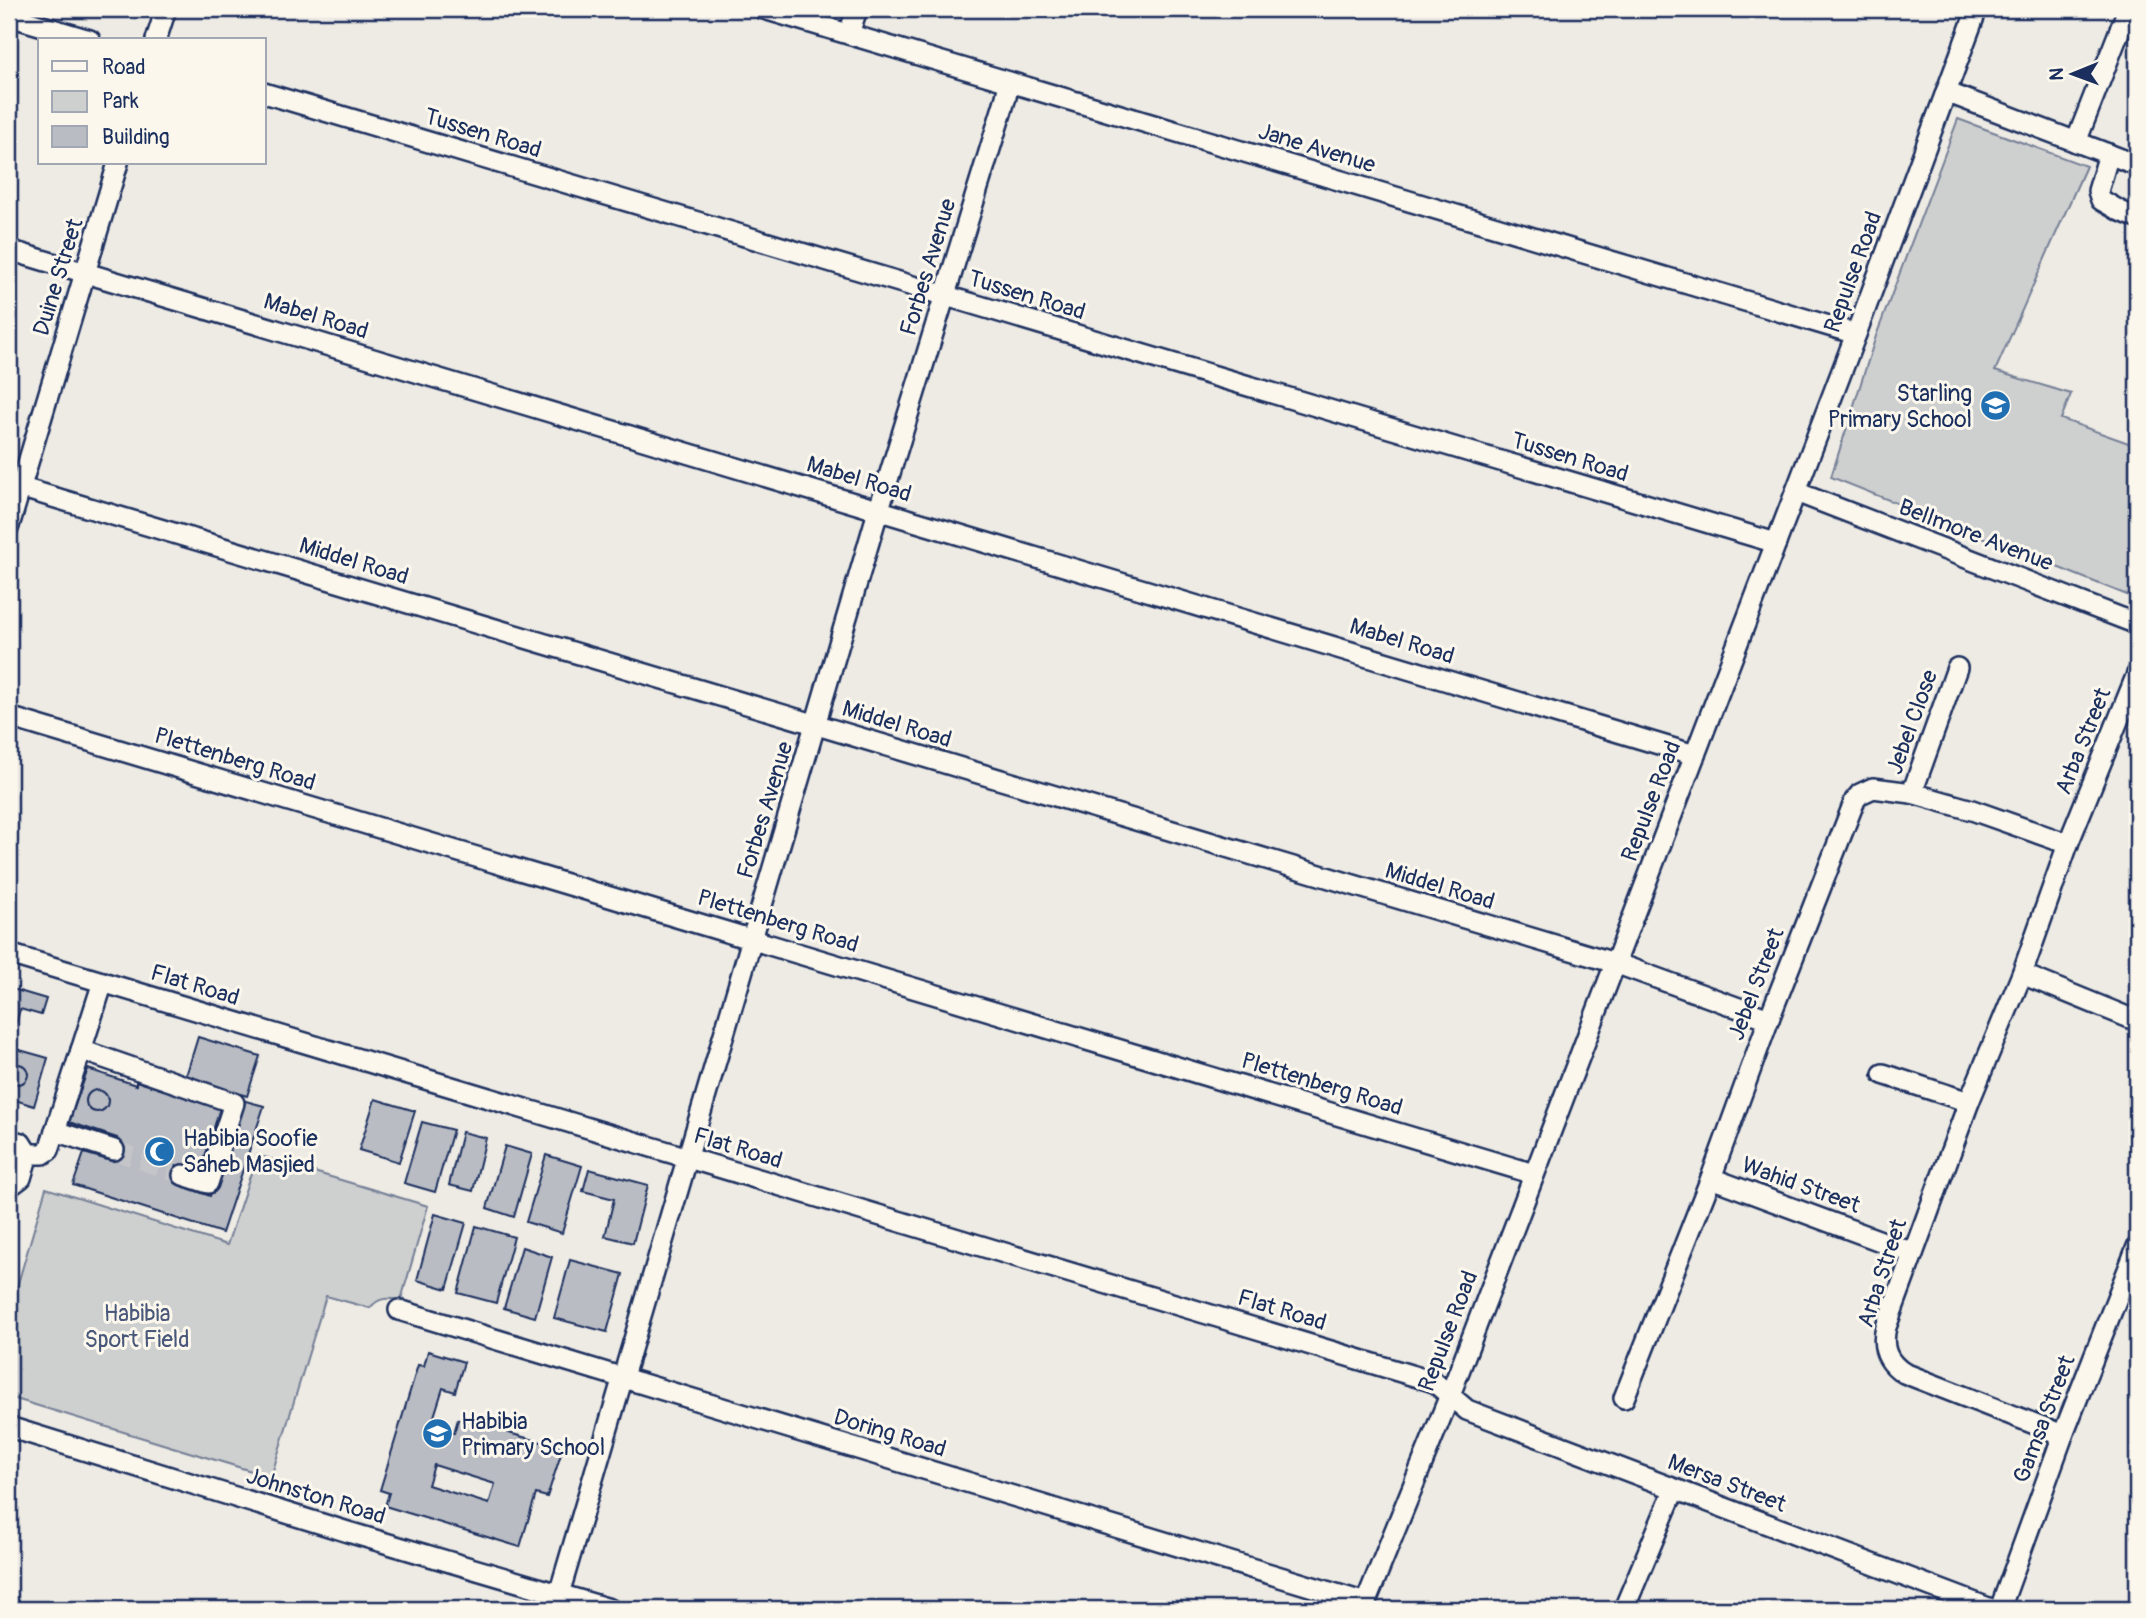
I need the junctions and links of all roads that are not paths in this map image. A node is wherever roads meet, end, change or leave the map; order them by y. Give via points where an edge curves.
1 (166, 9) edge
2 (764, 9) edge
3 (857, 9) edge
4 (1977, 9) edge
5 (2128, 9) edge
6 (9, 16) edge
7 (849, 34) junction
8 (83, 38) edge
9 (157, 38) edge
10 (1009, 82) junction
11 (1946, 92) junction
12 (266, 94) edge
13 (2076, 142) junction
14 (2109, 154) junction
15 (118, 164) edge
16 (2137, 165) edge
17 (2137, 218) edge
18 (9, 250) edge
19 (85, 273) junction
20 (946, 296) junction
21 (1856, 334) junction
22 (15, 486) edge
23 (1796, 492) junction
24 (878, 510) junction
25 (9, 526) edge
26 (1776, 543) junction
27 (2137, 624) edge
28 (1958, 668) dead end
29 (2137, 674) edge
30 (9, 717) edge
31 (815, 725) junction
32 (1695, 755) junction
33 (1912, 793) junction
34 (2068, 844) junction
35 (752, 939) junction
36 (9, 954) edge
37 (1615, 963) junction
38 (2022, 974) junction
39 (103, 982) junction
40 (1769, 1019) junction
41 (2137, 1021) edge
42 (81, 1050) junction
43 (1883, 1074) dead end
44 (1969, 1102) junction
45 (55, 1130) junction
46 (9, 1140) edge
47 (114, 1150) tunnel mouth
48 (28, 1154) junction
49 (687, 1158) junction
50 (1534, 1174) junction
51 (183, 1175) tunnel mouth
52 (1711, 1178) junction
53 (9, 1184) edge
54 (2137, 1247) edge
55 (1913, 1253) junction
56 (399, 1310) dead end
57 (623, 1377) junction
58 (1450, 1395) junction
59 (1624, 1398) dead end
60 (9, 1427) edge
61 (2063, 1435) junction
62 (1674, 1490) junction
63 (559, 1594) junction
64 (1364, 1606) edge
65 (611, 1609) edge
66 (1623, 1609) edge
67 (1991, 1609) edge
68 (2000, 1609) edge

1 - 9 street
2 - 7 street, Jane Avenue
3 - 7 street
4 - 11 street, Repulse Road
5 - 13 street
6 - 8 street
7 - 10 street, Jane Avenue
10 - 20 street, Forbes Avenue
10 - 21 street, Jane Avenue
11 - 13 street
11 - 21 street, Repulse Road
12 - 20 street, Tussen Road
13 - 14 street
14 - 16 street
14 - 17 street via 2098,191 2101,200
15 - 19 street, Duine Street
18 - 19 street, Mabel Road
19 - 22 street, Duine Street
19 - 24 street, Mabel Road
20 - 24 street, Forbes Avenue
20 - 26 street, Tussen Road
21 - 23 street, Repulse Road
22 - 25 street, Duine Street
22 - 31 street, Middel Road
23 - 26 street, Repulse Road
23 - 27 street, Bellmore Avenue
24 - 31 street, Forbes Avenue
24 - 32 street, Mabel Road
26 - 32 street, Repulse Road
28 - 33 street, Jebel Close
29 - 34 street, Arba Street
30 - 35 street, Plettenberg Road
31 - 35 street, Forbes Avenue
31 - 37 street, Middel Road
32 - 37 street, Repulse Road
33 - 34 street, Jebel Street
33 - 40 street, Jebel Street via 1873,788 1855,800
34 - 38 street, Arba Street
35 - 49 street, Forbes Avenue
35 - 50 street, Plettenberg Road
36 - 39 street, Flat Road
37 - 40 street, Middel Road
37 - 50 street, Repulse Road
38 - 41 street
38 - 44 street, Arba Street
39 - 42 street
39 - 49 street, Flat Road
40 - 52 street, Jebel Street
42 - 45 street
42 - 51 street via 234,1102 208,1183
43 - 44 street
44 - 55 street, Arba Street
45 - 47 street
45 - 48 street via 49,1150
46 - 48 street via 21,1143
48 - 53 street via 21,1178
49 - 57 street, Forbes Avenue
49 - 58 street, Flat Road via 1415,1376 1434,1382
50 - 58 street, Repulse Road
52 - 55 street, Wahid Street
52 - 59 street, Jebel Street
54 - 61 street, Gamsa Street
55 - 61 street, Arba Street via 1884,1334 1889,1361 1904,1373
56 - 57 street, Doring Road
57 - 63 street, Forbes Avenue
57 - 64 street, Doring Road
58 - 62 street, Mersa Street via 1467,1410
58 - 64 street, Repulse Road
60 - 63 street, Johnston Road
61 - 68 street, Gamsa Street
62 - 66 street
62 - 67 street, Mersa Street
63 - 65 street, Johnston Road

